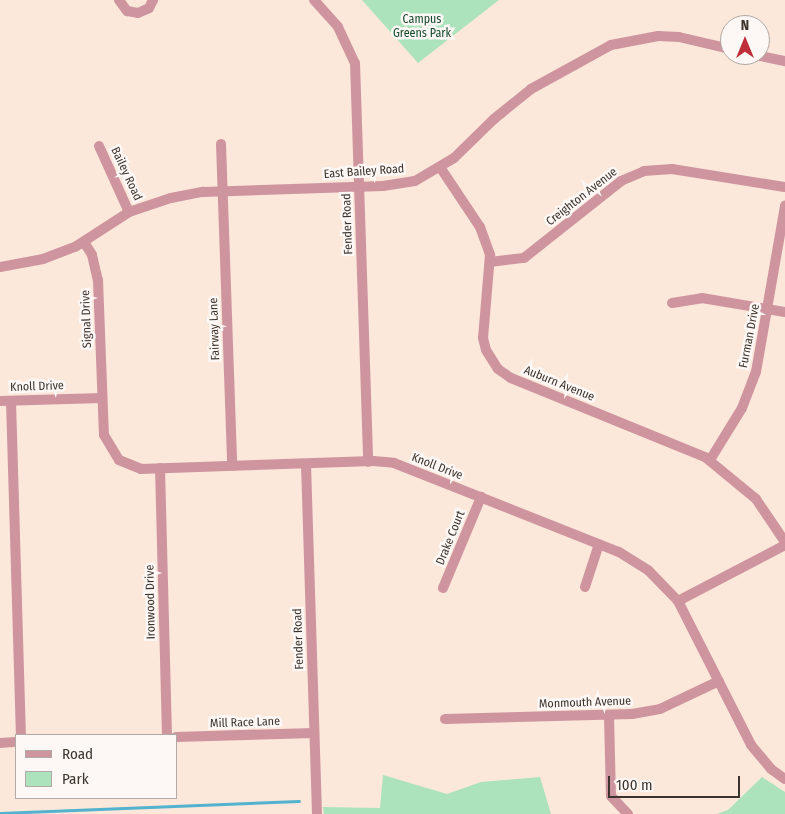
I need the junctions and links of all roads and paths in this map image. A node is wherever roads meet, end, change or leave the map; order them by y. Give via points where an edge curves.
1 (119, 0) edge
2 (154, 0) edge
3 (314, 0) edge
4 (720, 47) edge
5 (770, 58) edge
6 (785, 62) edge
7 (221, 144) dead end
8 (99, 146) dead end
9 (440, 167) junction
10 (359, 187) junction
11 (785, 187) edge
12 (222, 191) junction
13 (785, 206) edge
14 (129, 212) junction
15 (84, 242) junction
16 (490, 262) junction
17 (0, 267) edge
18 (672, 303) dead end
19 (768, 309) junction
20 (785, 312) edge
21 (102, 398) junction
22 (5, 401) edge
23 (710, 460) junction
24 (368, 462) junction
25 (306, 464) junction
26 (232, 466) junction
27 (160, 468) junction
28 (481, 497) junction
29 (599, 544) junction
30 (785, 544) edge
31 (585, 587) dead end
32 (443, 588) dead end
33 (678, 601) junction
34 (719, 682) junction
35 (609, 716) junction
36 (445, 719) dead end
37 (314, 733) junction
38 (21, 734) edge
39 (167, 734) edge
40 (178, 737) edge
41 (15, 742) edge
42 (0, 743) edge
43 (785, 779) edge
44 (317, 814) edge
45 (628, 814) edge

1 - 2 street via 127,10 138,13 149,8
3 - 10 street, Fender Road via 338,27 354,56
4 - 9 street, East Bailey Road via 679,37 658,36 630,40 596,51 512,103
5 - 6 street
7 - 12 street
8 - 14 street, Bailey Road
9 - 10 street, East Bailey Road via 415,181
9 - 16 street, Auburn Avenue via 480,227
10 - 12 street, East Bailey Road
10 - 24 street, Fender Road
11 - 16 street, Creighton Avenue via 672,169 644,171 621,181 524,258
12 - 14 street, East Bailey Road via 171,198
12 - 26 street, Fairway Lane
13 - 19 street, Furman Drive
14 - 15 street, East Bailey Road
15 - 17 street, East Bailey Road via 42,259
15 - 21 street, Signal Drive via 92,255 98,280
16 - 23 street, Auburn Avenue via 483,338 486,350 498,369 511,378
18 - 19 street via 702,298
19 - 20 street
19 - 23 street, Furman Drive via 749,391
21 - 22 street, Knoll Drive
21 - 27 street, Knoll Drive via 104,435 114,456 133,468
22 - 38 street
23 - 30 street, Auburn Avenue via 756,499
24 - 25 street, Knoll Drive
24 - 28 street, Knoll Drive via 394,463
25 - 26 street, Knoll Drive
25 - 37 street, Fender Road
26 - 27 street, Knoll Drive
27 - 39 street, Ironwood Drive
28 - 29 street, Knoll Drive
28 - 32 street, Drake Court
29 - 31 street
29 - 33 street, Knoll Drive via 640,564
30 - 33 street
33 - 34 street, Knoll Drive
34 - 35 street, Monmouth Avenue via 660,709
34 - 43 street, Knoll Drive via 751,745
35 - 36 street, Monmouth Avenue
35 - 45 street via 611,796
37 - 40 street, Mill Race Lane
37 - 44 street, Fender Road
41 - 42 street

